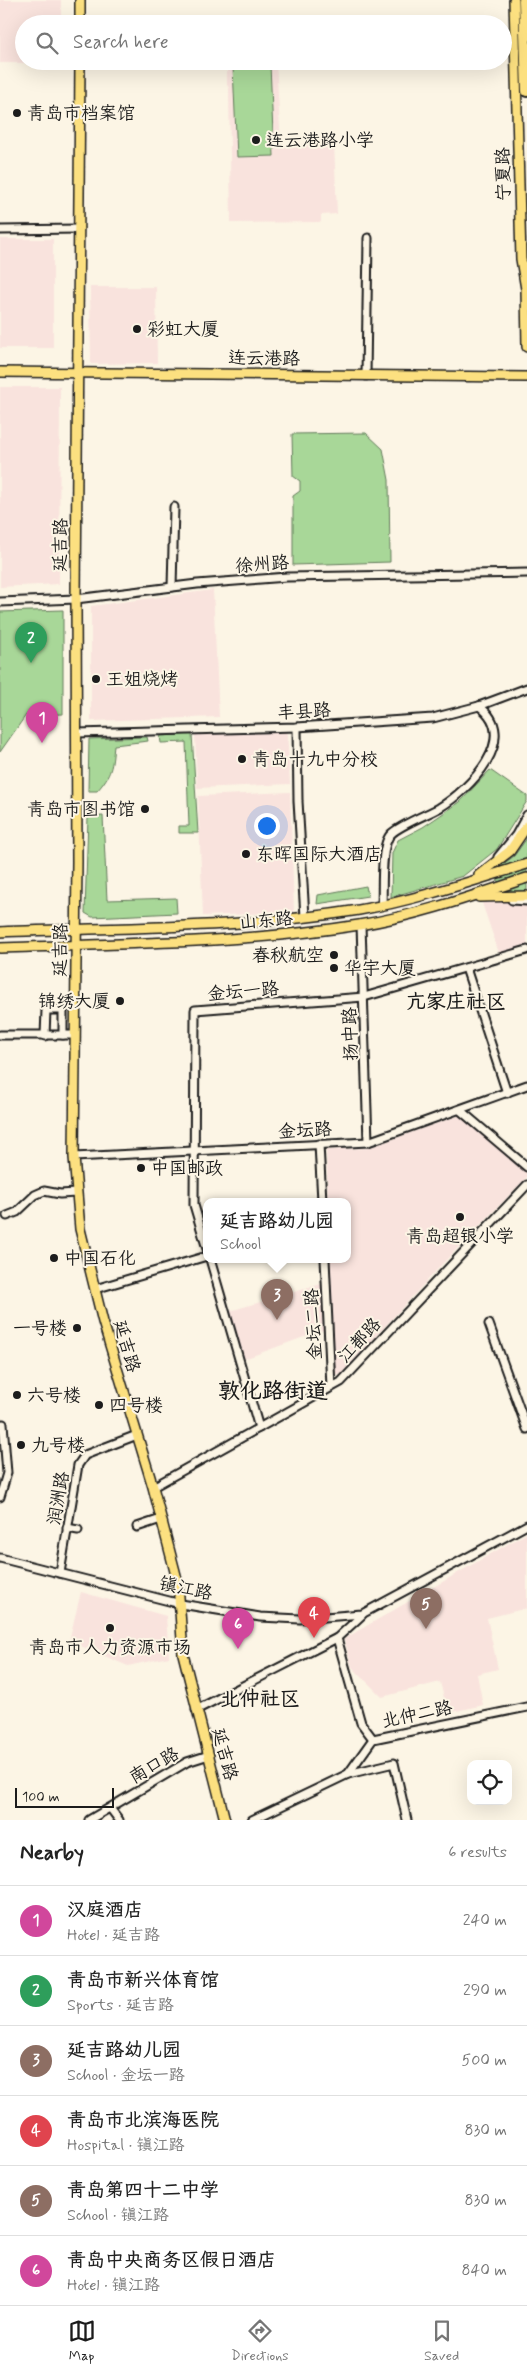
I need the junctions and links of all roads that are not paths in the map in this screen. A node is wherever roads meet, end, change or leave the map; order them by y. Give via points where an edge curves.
1 (80, 0) edge
2 (514, 0) edge
3 (524, 0) edge
4 (80, 15) edge
5 (526, 66) edge
6 (80, 70) edge
7 (527, 91) edge
8 (79, 229) junction
9 (0, 230) edge
10 (368, 238) dead end
11 (527, 278) edge
12 (526, 289) junction
13 (527, 347) edge
14 (0, 372) edge
15 (78, 372) junction
16 (366, 376) junction
17 (527, 377) edge
18 (174, 507) dead end
19 (527, 573) edge
20 (172, 587) junction
21 (76, 599) junction
22 (0, 602) edge
23 (527, 688) edge
24 (479, 706) junction
25 (297, 726) junction
26 (78, 733) junction
27 (527, 815) edge
28 (527, 826) edge
29 (527, 864) edge
30 (492, 866) junction
31 (527, 878) edge
32 (467, 883) junction
33 (527, 896) edge
34 (471, 897) junction
35 (527, 901) edge
36 (382, 905) junction
37 (305, 917) junction
38 (361, 925) junction
39 (77, 929) junction
40 (0, 932) edge
41 (77, 945) junction
42 (0, 948) edge
43 (527, 950) edge
44 (466, 968) junction
45 (364, 997) junction
46 (0, 1035) edge
47 (63, 1035) junction
48 (76, 1035) junction
49 (45, 1036) junction
50 (527, 1085) edge
51 (507, 1093) junction
52 (460, 1110) junction
53 (368, 1142) junction
54 (319, 1144) junction
55 (193, 1151) junction
56 (74, 1157) junction
57 (527, 1167) edge
58 (527, 1185) edge
59 (76, 1193) junction
60 (322, 1198) edge
61 (7, 1216) dead end
62 (203, 1235) edge
63 (203, 1259) edge
64 (210, 1263) edge
65 (325, 1263) edge
66 (95, 1289) junction
67 (489, 1324) dead end
68 (331, 1387) junction
69 (3, 1424) dead end
70 (259, 1428) junction
71 (527, 1429) edge
72 (137, 1435) junction
73 (153, 1487) junction
74 (0, 1497) edge
75 (161, 1519) junction
76 (527, 1525) edge
77 (137, 1527) dead end
78 (67, 1528) junction
79 (78, 1530) dead end
80 (0, 1558) edge
81 (60, 1573) junction
82 (181, 1604) junction
83 (362, 1614) junction
84 (337, 1638) junction
85 (527, 1707) edge
86 (196, 1710) junction
87 (373, 1739) junction
88 (208, 1755) junction
89 (348, 1774) junction
90 (110, 1808) junction
91 (89, 1820) edge
92 (119, 1820) edge
93 (225, 1820) edge
94 (252, 1820) edge
95 (408, 1820) edge

1 - 4 main road
2 - 12 main road, 宁夏路 via 521,258
3 - 5 highway
5 - 7 highway
6 - 8 main road, 延吉路
8 - 9 street
8 - 15 main road, 延吉路
10 - 16 street
11 - 12 main road
12 - 13 main road, 宁夏路
14 - 15 main road, 连云港路
15 - 16 main road, 连云港路
15 - 21 main road, 延吉路
16 - 17 main road, 连云港路
18 - 20 street
19 - 20 street, 徐州路 via 287,576
20 - 21 street, 徐州路
21 - 22 street, 徐州路
21 - 26 main road, 延吉路
23 - 24 street, 丰县路
24 - 25 street, 丰县路 via 433,718
24 - 36 street via 490,714 494,748 487,762 468,784 441,807 391,834 385,845
25 - 26 street, 丰县路
25 - 37 street
26 - 39 main road, 延吉路
27 - 30 street
28 - 30 main road via 510,851
29 - 32 main road, 山东路
30 - 32 main road
31 - 34 main road, 山东路
32 - 36 main road, 山东路
33 - 34 main road
34 - 35 street
34 - 38 main road, 山东路
36 - 37 main road, 山东路
37 - 39 main road, 山东路
38 - 41 main road, 山东路 via 232,939
38 - 45 street, 扬中路
39 - 40 main road, 山东路
39 - 41 main road, 延吉路
41 - 42 main road, 山东路
41 - 48 main road, 延吉路
43 - 44 street, 金坛一路
44 - 45 street, 金坛一路
44 - 51 street
45 - 53 street, 扬中路
45 - 55 street, 金坛一路 via 195,1010
46 - 49 street
47 - 48 street
47 - 49 street
47 - 49 street via 63,1010 46,1010
48 - 56 main road, 延吉路
50 - 51 street, 金坛路
51 - 52 street, 金坛路
52 - 53 street, 金坛路
52 - 57 street
53 - 54 street, 金坛路
54 - 55 street, 金坛路
54 - 60 street
55 - 56 street, 金坛路
55 - 62 street, 金坛一路 via 194,1205
56 - 59 main road, 延吉路
58 - 68 street, 江都路 via 341,1382
59 - 61 street via 44,1191
59 - 66 main road, 延吉路 via 80,1229
63 - 66 street
64 - 70 street
65 - 68 street, 金坛二路
66 - 72 main road, 延吉路
67 - 71 street
68 - 70 street, 江都路
69 - 74 street via 7,1473
70 - 73 street, 江都路
72 - 73 main road, 延吉路
72 - 78 street, 润洲路 via 85,1455 78,1465
73 - 75 main road, 延吉路
75 - 77 street
75 - 82 main road, 延吉路
76 - 83 street, 镇江路
78 - 79 street
78 - 81 street, 润洲路
80 - 81 street, 镇江路
81 - 82 street, 镇江路
82 - 83 street, 镇江路 via 280,1619
82 - 86 main road, 延吉路 via 183,1654
83 - 84 street
84 - 86 street
84 - 87 street via 361,1723
85 - 87 street, 北仲二路
86 - 88 main road, 延吉路
87 - 89 street, 北仲二路
88 - 90 street, 南口路 via 187,1762
88 - 93 main road, 延吉路
89 - 94 street, 北仲二路
89 - 95 street via 394,1763
90 - 91 street, 南口路
90 - 92 street

